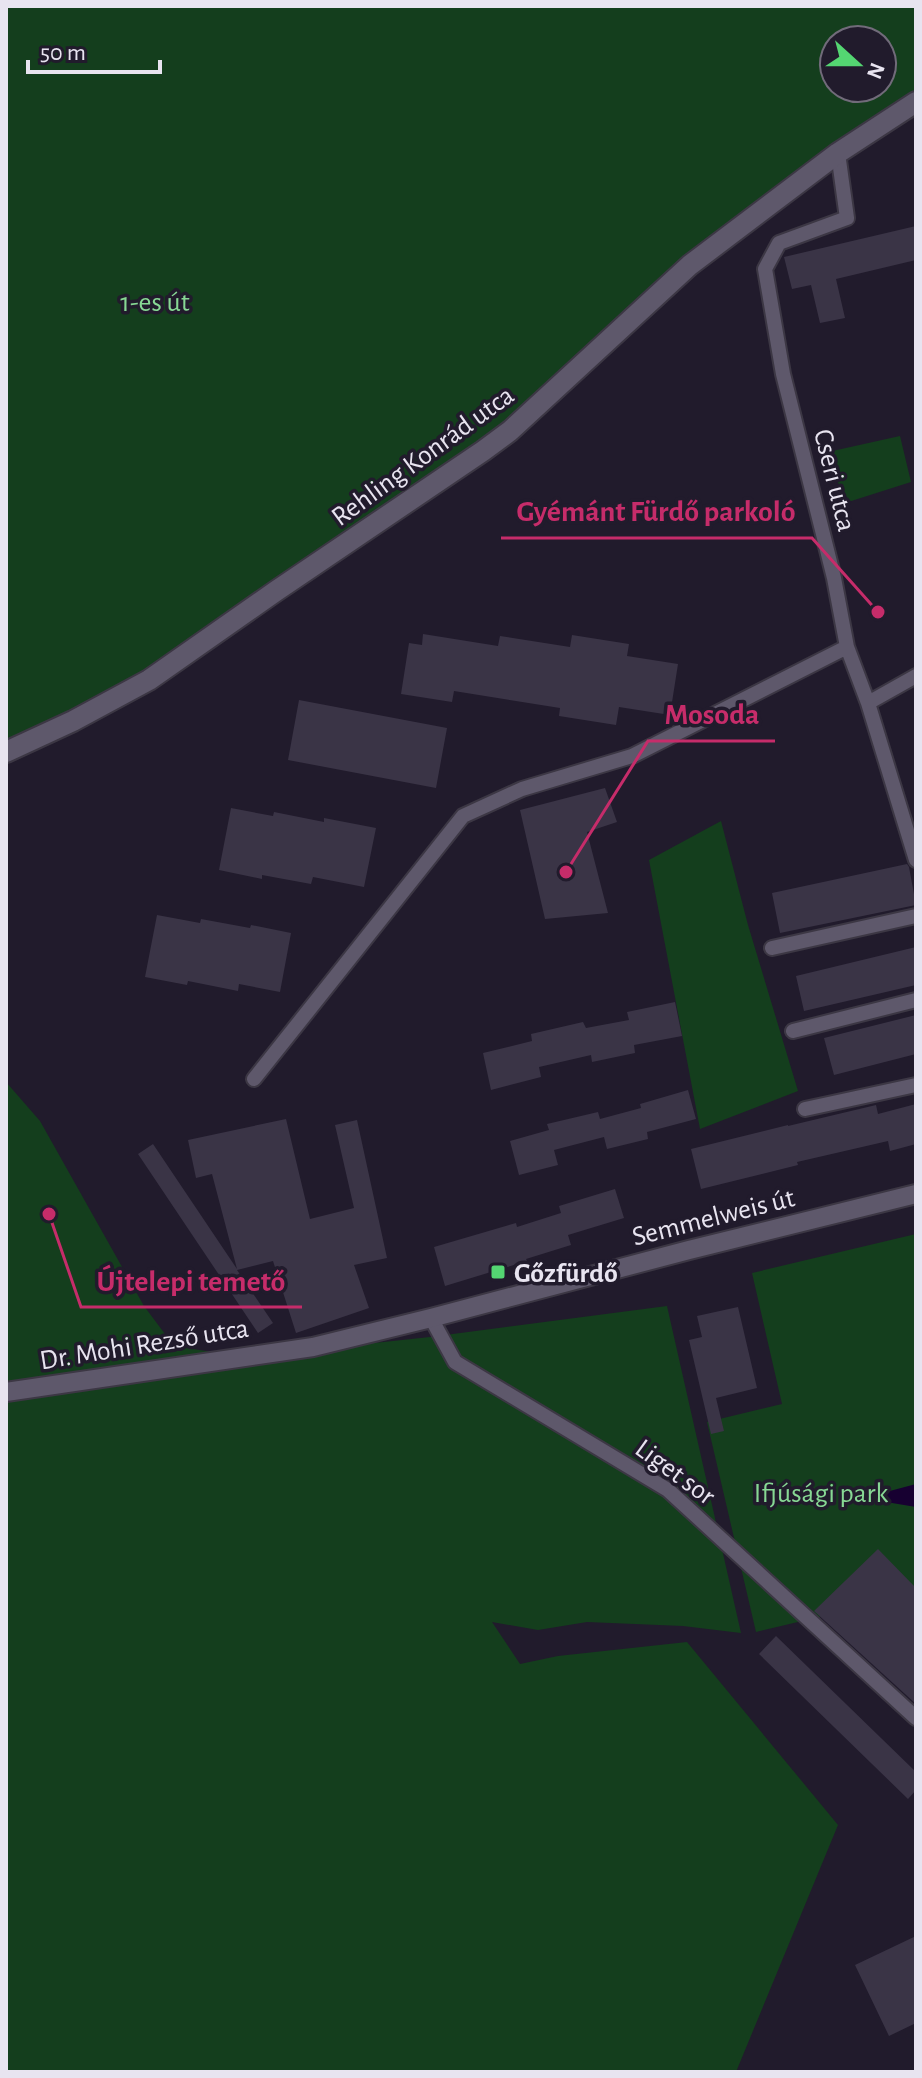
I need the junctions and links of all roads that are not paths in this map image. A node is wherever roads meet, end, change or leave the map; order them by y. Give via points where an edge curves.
1 (916, 102) edge
2 (838, 153) junction
3 (847, 647) junction
4 (916, 676) edge
5 (868, 703) junction
6 (6, 752) edge
7 (916, 860) edge
8 (916, 916) edge
9 (772, 948) dead end
10 (916, 1000) edge
11 (793, 1031) dead end
12 (254, 1079) dead end
13 (916, 1085) edge
14 (805, 1109) dead end
15 (916, 1194) edge
16 (431, 1318) junction
17 (6, 1392) edge
18 (916, 1718) edge

1 - 2 main road, Rehling Konrád utca
2 - 3 street, Cseri utca via 847,218 779,243 765,269 783,374
2 - 6 main road, Rehling Konrád utca via 690,265 483,451 149,680
3 - 5 street, Cseri utca
3 - 12 street via 632,756 522,789 463,816
4 - 5 street
5 - 7 street, Cseri utca
8 - 9 street
10 - 11 street
13 - 14 street
15 - 16 street, Semmelweis út
16 - 17 street, Dr. Mohi Rezső utca via 313,1347
16 - 18 street, Liget sor via 455,1362 668,1490

